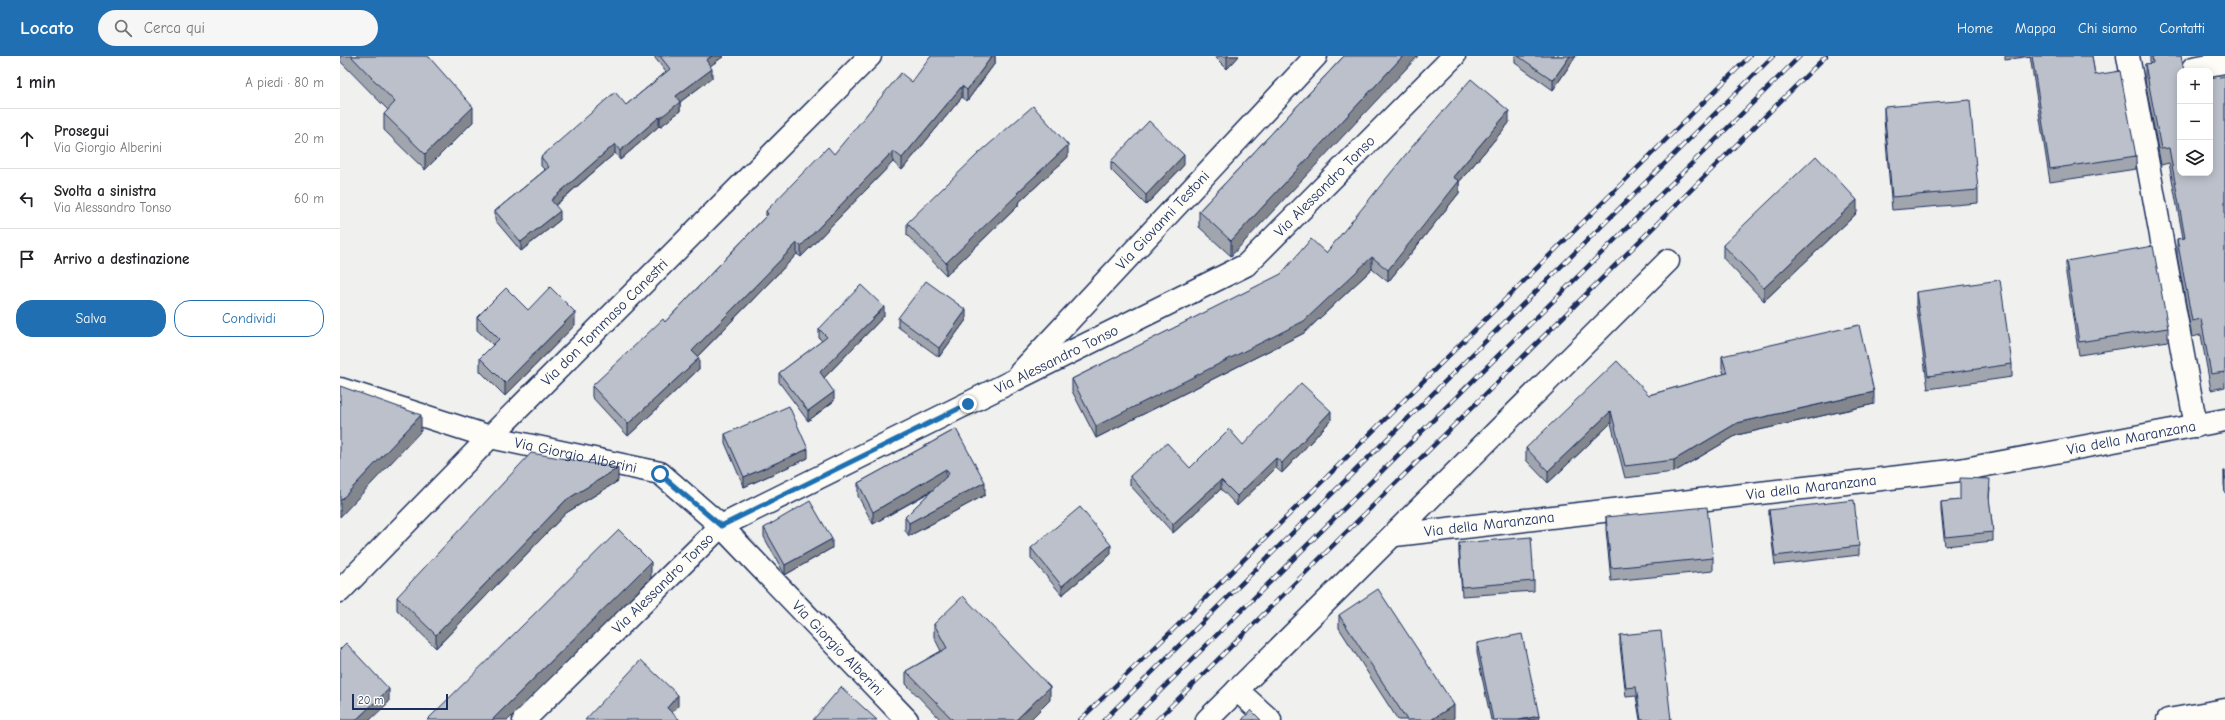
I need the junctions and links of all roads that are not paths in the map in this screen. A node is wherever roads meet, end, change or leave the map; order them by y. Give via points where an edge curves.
1 (870, 56) edge
2 (1316, 56) edge
3 (1454, 56) edge
4 (2128, 56) edge
5 (2225, 62) edge
6 (2193, 68) dead end
7 (1668, 260) dead end
8 (1009, 384) junction
9 (340, 389) edge
10 (2225, 420) edge
11 (2196, 426) junction
12 (490, 437) junction
13 (721, 526) junction
14 (1395, 535) junction
15 (340, 591) edge
16 (1237, 690) junction
17 (2225, 710) edge
18 (524, 720) edge
19 (907, 720) edge
20 (1207, 720) edge
21 (1270, 720) edge
22 (2168, 720) edge

1 - 12 street, Via don Tommaso Canestri
2 - 8 street, Via Giovanni Testoni
3 - 8 street, Via Alessandro Tonso via 1246,265
4 - 11 street
5 - 6 street
7 - 14 street, Via della Maranzana
8 - 13 street, Via Alessandro Tonso
9 - 12 street, Via Giorgio Alberini
10 - 11 street, Via della Maranzana
11 - 14 street, Via della Maranzana via 1960,470
12 - 13 street, Via Giorgio Alberini via 660,474
12 - 15 street, Via don Tommaso Canestri
13 - 18 street, Via Alessandro Tonso
13 - 19 street, Via Giorgio Alberini
14 - 16 street, Via della Maranzana
16 - 20 street, Via della Maranzana
16 - 21 street
17 - 22 street

